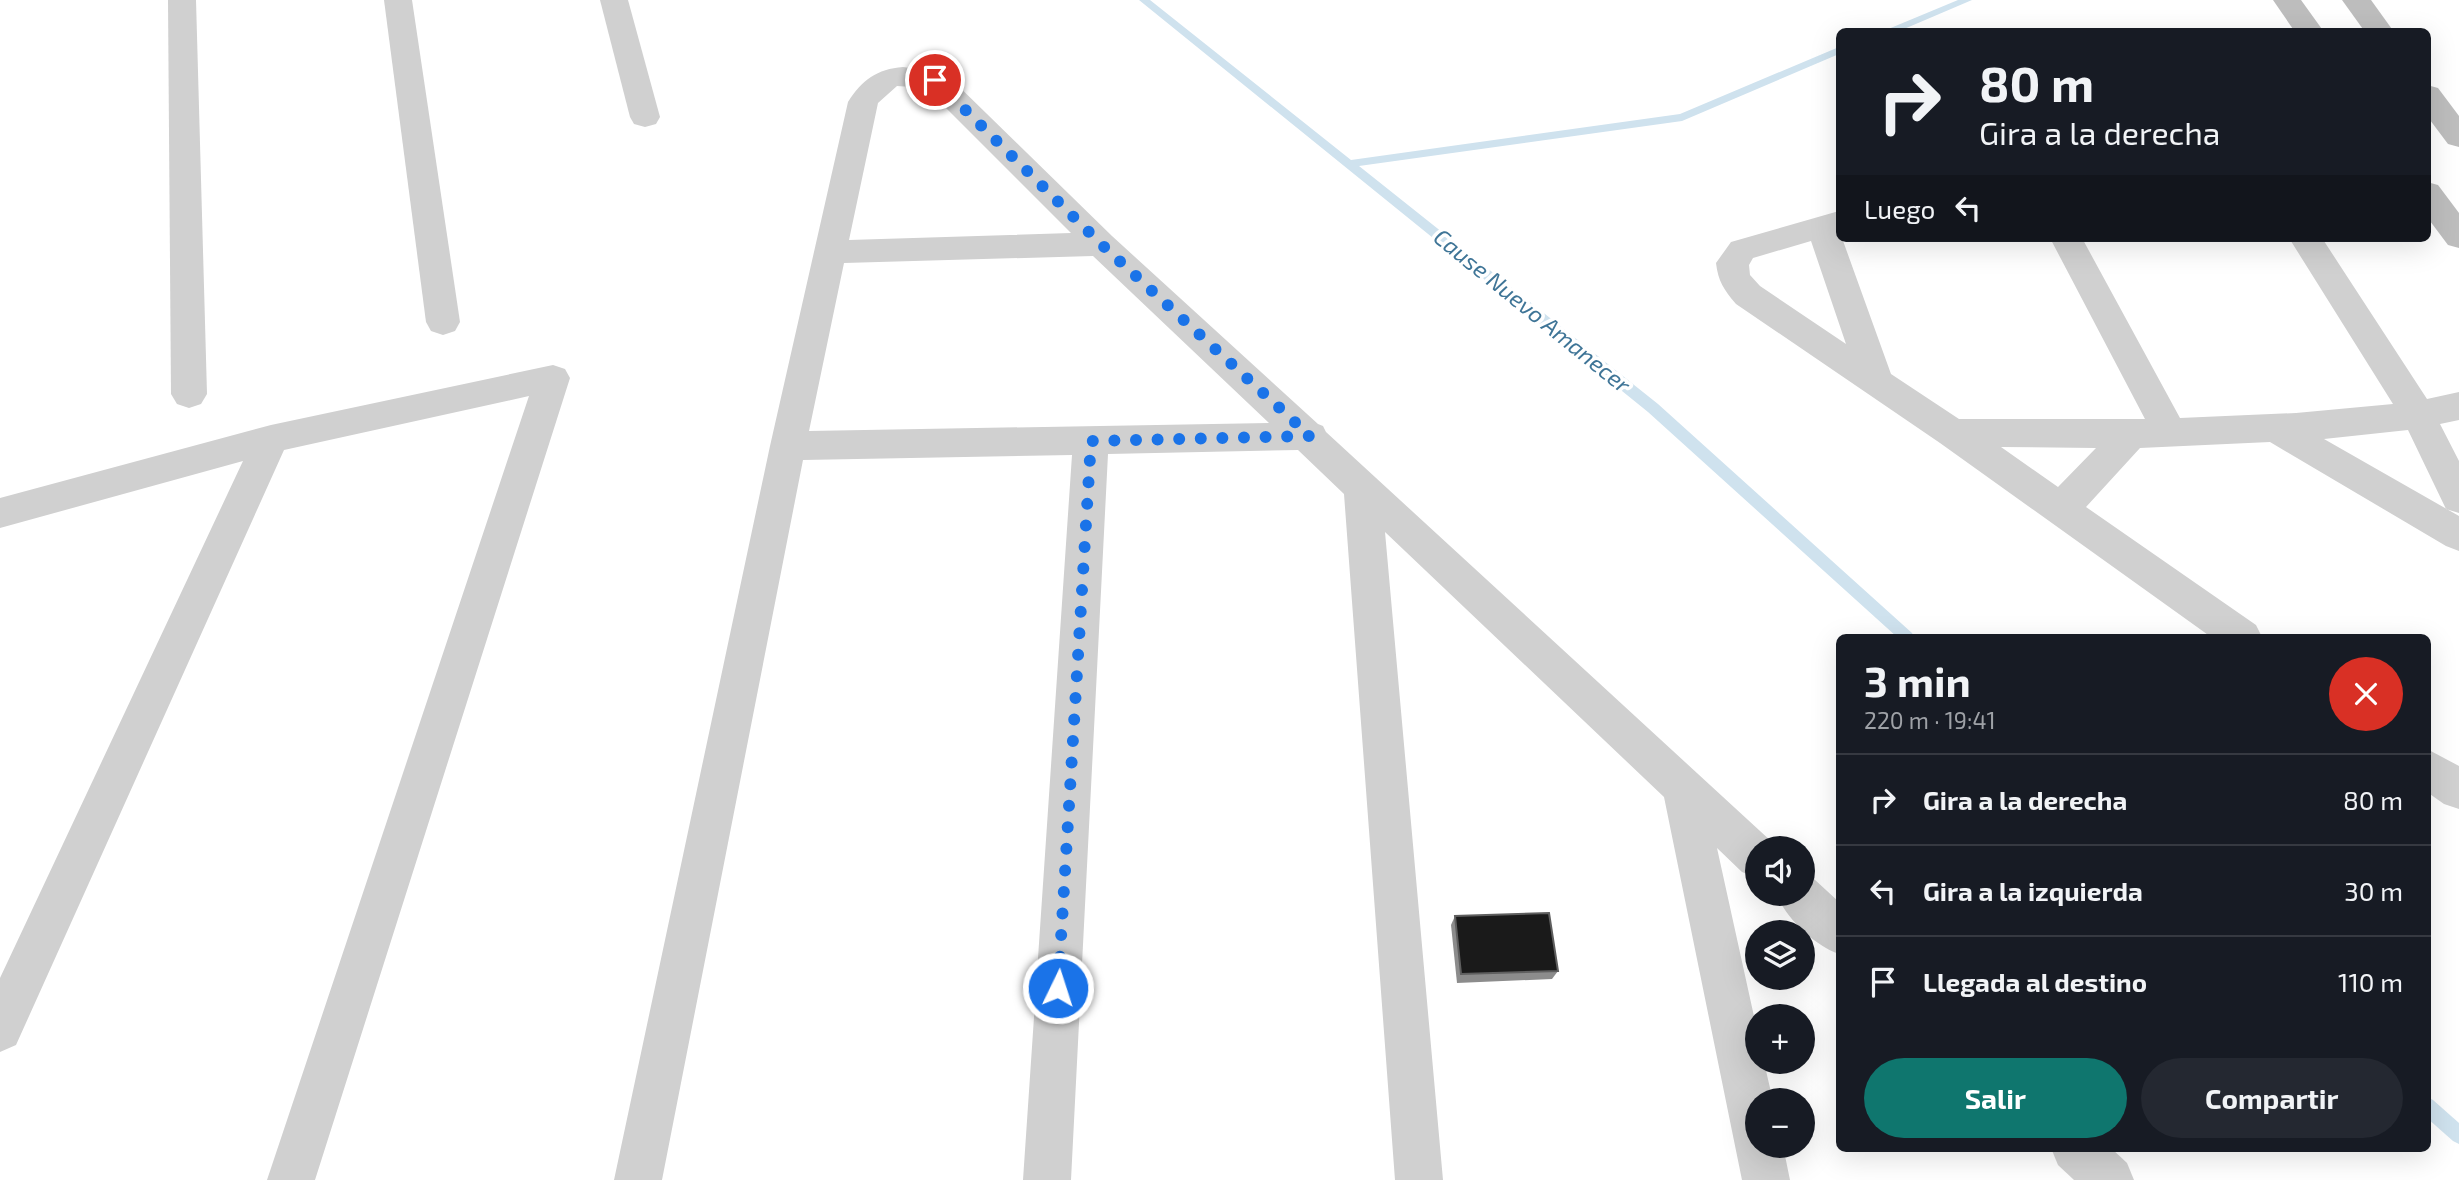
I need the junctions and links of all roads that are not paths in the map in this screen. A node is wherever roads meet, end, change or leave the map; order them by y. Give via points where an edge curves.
1 (182, 0) edge
2 (398, 0) edge
3 (614, 0) edge
4 (2287, 0) edge
5 (2356, 0) edge
6 (2307, 28) edge
7 (2377, 28) edge
8 (2431, 100) edge
9 (645, 117) dead end
10 (2459, 137) edge
11 (2431, 198) edge
12 (1831, 225) edge
13 (2459, 237) edge
14 (2068, 242) edge
15 (2308, 242) edge
16 (1101, 244) junction
17 (831, 252) junction
18 (443, 322) dead end
19 (1877, 382) junction
20 (189, 394) dead end
21 (2459, 406) edge
22 (2419, 415) junction
23 (2459, 426) edge
24 (2275, 428) junction
25 (2169, 431) junction
26 (1953, 433) junction
27 (2131, 433) junction
28 (1310, 436) junction
29 (271, 439) junction
30 (1091, 441) junction
31 (788, 446) junction
32 (1362, 485) junction
33 (2459, 498) edge
34 (2060, 509) junction
35 (0, 513) edge
36 (2459, 535) edge
37 (2238, 634) edge
38 (2431, 771) edge
39 (1683, 789) junction
40 (2459, 790) edge
41 (1745, 846) edge
42 (1811, 906) edge
43 (1836, 929) edge
44 (0, 1029) edge
45 (1746, 1088) edge
46 (2079, 1152) edge
47 (1761, 1158) edge
48 (290, 1180) edge
49 (638, 1180) edge
50 (1047, 1180) edge
51 (1419, 1180) edge
52 (1766, 1180) edge
53 (2109, 1180) edge

1 - 20 street
2 - 18 street
3 - 9 street
4 - 6 street
5 - 7 street
8 - 10 street
11 - 13 street
12 - 19 street
12 - 19 street via 1742,250 1732,263 1734,279 1748,295
14 - 25 street
15 - 22 street
16 - 17 street
16 - 17 street via 935,80 911,75 889,77 873,87 863,102
16 - 28 street
17 - 31 street
19 - 26 street
21 - 22 street
22 - 23 street
22 - 24 street
22 - 33 street
24 - 25 street
24 - 36 street
25 - 27 street
26 - 27 street
26 - 34 street
27 - 34 street
28 - 30 street
28 - 32 street
29 - 35 street
29 - 44 street
29 - 48 street via 553,378
30 - 31 street
30 - 50 street
31 - 49 street
32 - 39 street
32 - 51 street
34 - 37 street
38 - 40 street
39 - 41 street
39 - 45 street
42 - 43 street
46 - 53 street
47 - 52 street

